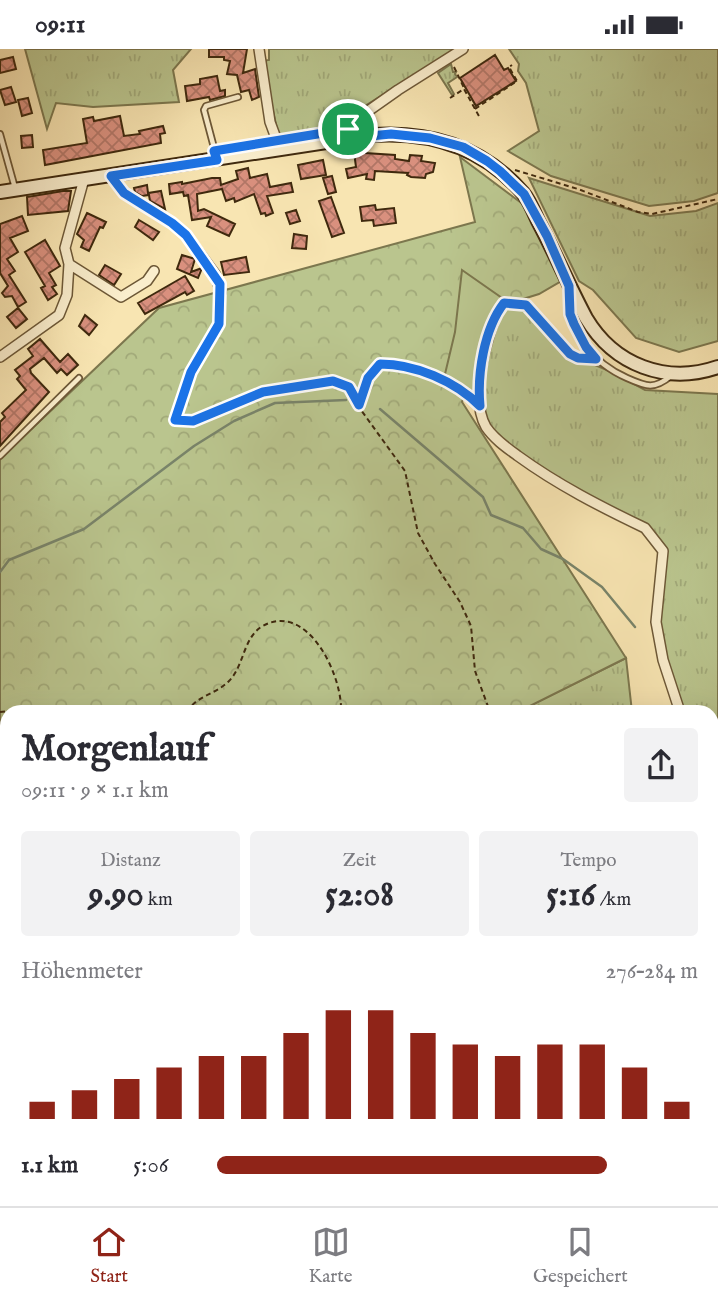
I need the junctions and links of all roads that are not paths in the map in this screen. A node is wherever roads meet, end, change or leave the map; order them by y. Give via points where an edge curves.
1 (259, 49) edge
2 (463, 49) edge
3 (238, 97) dead end
4 (0, 134) edge
5 (349, 138) junction
6 (280, 149) junction
7 (217, 160) junction
8 (111, 176) junction
9 (84, 179) junction
10 (15, 189) junction
11 (0, 192) edge
12 (69, 264) junction
13 (155, 271) dead end
14 (569, 286) junction
15 (221, 292) road end
16 (0, 357) edge
17 (596, 359) junction
18 (718, 367) edge
19 (674, 374) junction
20 (79, 378) dead end
21 (0, 456) edge
22 (678, 705) edge

1 - 6 street via 270,122
2 - 5 street via 354,121 348,128
3 - 7 lane via 204,110
4 - 10 lane
5 - 6 main road
5 - 14 main road via 391,134 430,138 463,147 506,171 524,194
6 - 7 main road
7 - 8 main road
8 - 9 main road
8 - 15 street via 124,193 186,235 215,274
9 - 10 main road
9 - 12 street via 65,248
10 - 11 main road
12 - 13 street via 121,297 147,282
12 - 16 street via 67,295 59,315
14 - 17 lane via 570,314
14 - 19 main road via 591,327 611,349 639,367
17 - 19 lane via 614,373 645,386 658,385
17 - 22 street via 570,354 526,305 504,303 486,345 480,406 487,428 503,445 542,474 645,529 657,541 663,551 656,622
18 - 19 main road
20 - 21 lane

